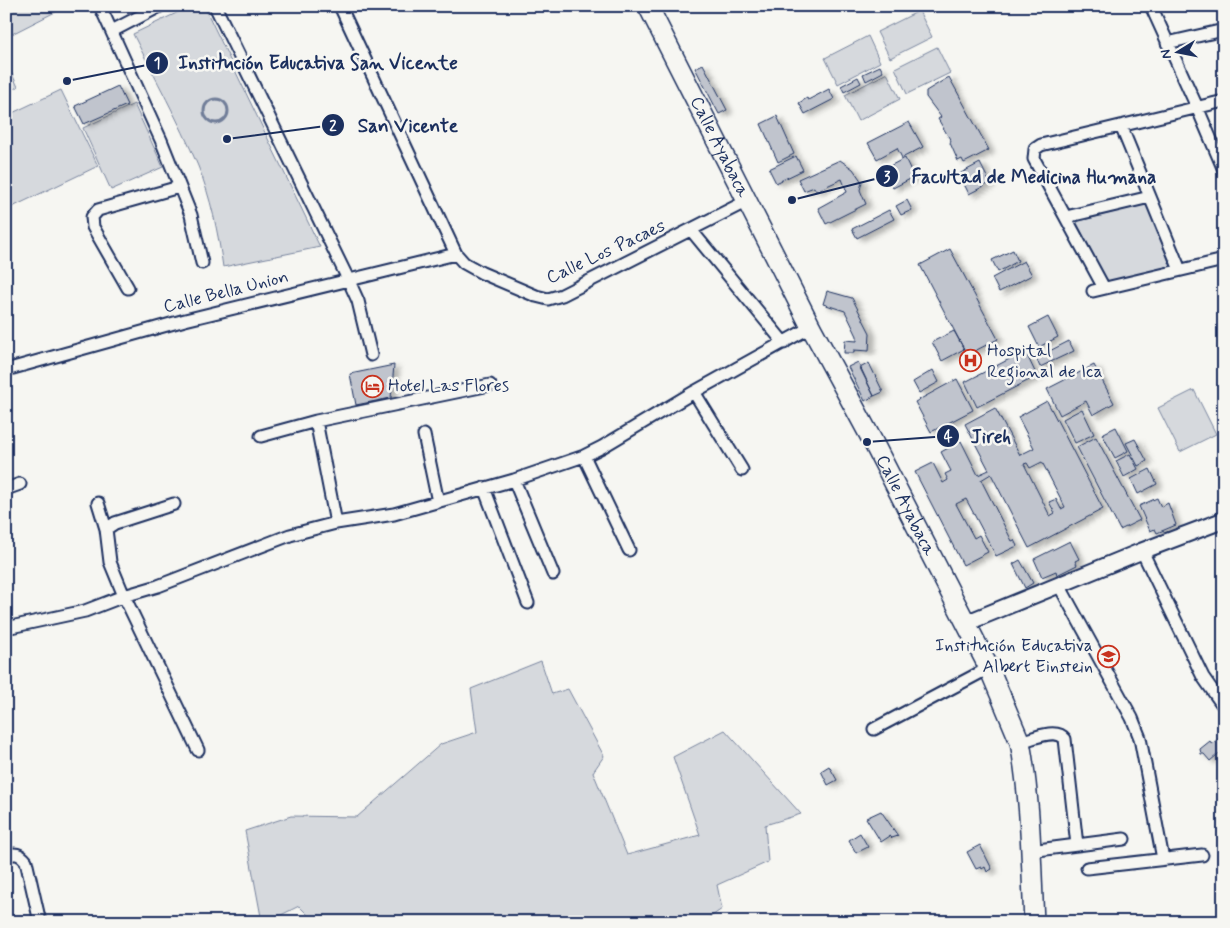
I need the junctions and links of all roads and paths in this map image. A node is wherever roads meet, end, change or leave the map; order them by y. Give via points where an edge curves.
1 (100, 6) edge
2 (160, 6) edge
3 (215, 6) edge
4 (340, 6) edge
5 (648, 6) edge
6 (1151, 6) edge
7 (1224, 30) edge
8 (112, 31) junction
9 (1167, 43) junction
10 (1224, 101) edge
11 (1198, 106) junction
12 (1121, 126) junction
13 (1224, 170) edge
14 (179, 187) junction
15 (1150, 197) junction
16 (747, 201) junction
17 (1066, 217) junction
18 (691, 230) junction
19 (456, 254) junction
20 (1224, 260) edge
21 (202, 263) dead end
22 (1180, 270) junction
23 (348, 279) junction
24 (128, 288) dead end
25 (811, 327) junction
26 (784, 343) junction
27 (370, 355) dead end
28 (6, 370) edge
29 (490, 385) dead end
30 (694, 392) junction
31 (316, 421) junction
32 (424, 435) dead end
33 (261, 436) dead end
34 (584, 456) junction
35 (742, 470) dead end
36 (514, 480) junction
37 (20, 484) dead end
38 (484, 488) junction
39 (6, 489) edge
40 (438, 502) junction
41 (98, 503) dead end
42 (174, 504) dead end
43 (1224, 520) edge
44 (336, 524) junction
45 (106, 530) junction
46 (628, 550) dead end
47 (1142, 551) junction
48 (553, 574) dead end
49 (1060, 585) junction
50 (124, 596) junction
51 (528, 603) dead end
52 (966, 624) junction
53 (6, 628) edge
54 (989, 668) junction
55 (1224, 707) edge
56 (874, 729) dead end
57 (1020, 742) junction
58 (198, 750) dead end
59 (1124, 839) dead end
60 (1078, 845) junction
61 (1030, 850) junction
62 (6, 855) edge
63 (1202, 855) dead end
64 (1163, 860) junction
65 (1087, 868) dead end
66 (40, 922) edge
67 (1034, 922) edge

1 - 8 street
2 - 8 street
3 - 23 street
4 - 19 street, Calle Los Pacaes
5 - 16 main road, Calle Ayabaca
6 - 9 street
7 - 9 street
8 - 14 street
9 - 11 street
10 - 11 street
11 - 12 street
11 - 13 street
12 - 15 street
12 - 17 street via 1040,145 1035,149 1034,159
14 - 21 street via 191,216
14 - 24 street via 98,210 92,217 92,227
15 - 17 street
15 - 22 street
16 - 18 street, Calle Los Pacaes
16 - 25 main road, Calle Ayabaca
17 - 22 street via 1098,290
18 - 19 street, Calle Los Pacaes via 548,299 482,273
18 - 26 street
19 - 23 street, Calle Bella Union
20 - 22 street
23 - 27 street via 358,301
23 - 28 street, Calle Bella Union
25 - 26 street
25 - 52 main road, Calle Ayabaca
26 - 30 street
29 - 31 street
30 - 34 street
30 - 35 street
31 - 33 street
31 - 44 street
32 - 40 street
34 - 36 street
34 - 46 street
36 - 38 street
36 - 48 street
37 - 39 street
38 - 40 street
38 - 51 street
40 - 44 street via 377,518
41 - 45 street
42 - 45 street via 115,523
43 - 47 street
44 - 50 street via 290,535
45 - 50 street via 110,562
47 - 49 street
47 - 55 street via 1203,677
49 - 52 street
49 - 64 street via 1140,738
50 - 53 street via 85,611
50 - 58 street
52 - 54 main road, Calle Ayabaca
54 - 56 street
54 - 57 main road, Calle Ayabaca
57 - 60 street via 1056,733 1065,739
57 - 61 main road, Calle Ayabaca via 1027,784
59 - 60 street
60 - 61 street
61 - 67 main road, Calle Ayabaca
62 - 66 street via 17,854 26,861
63 - 64 street
64 - 65 street

